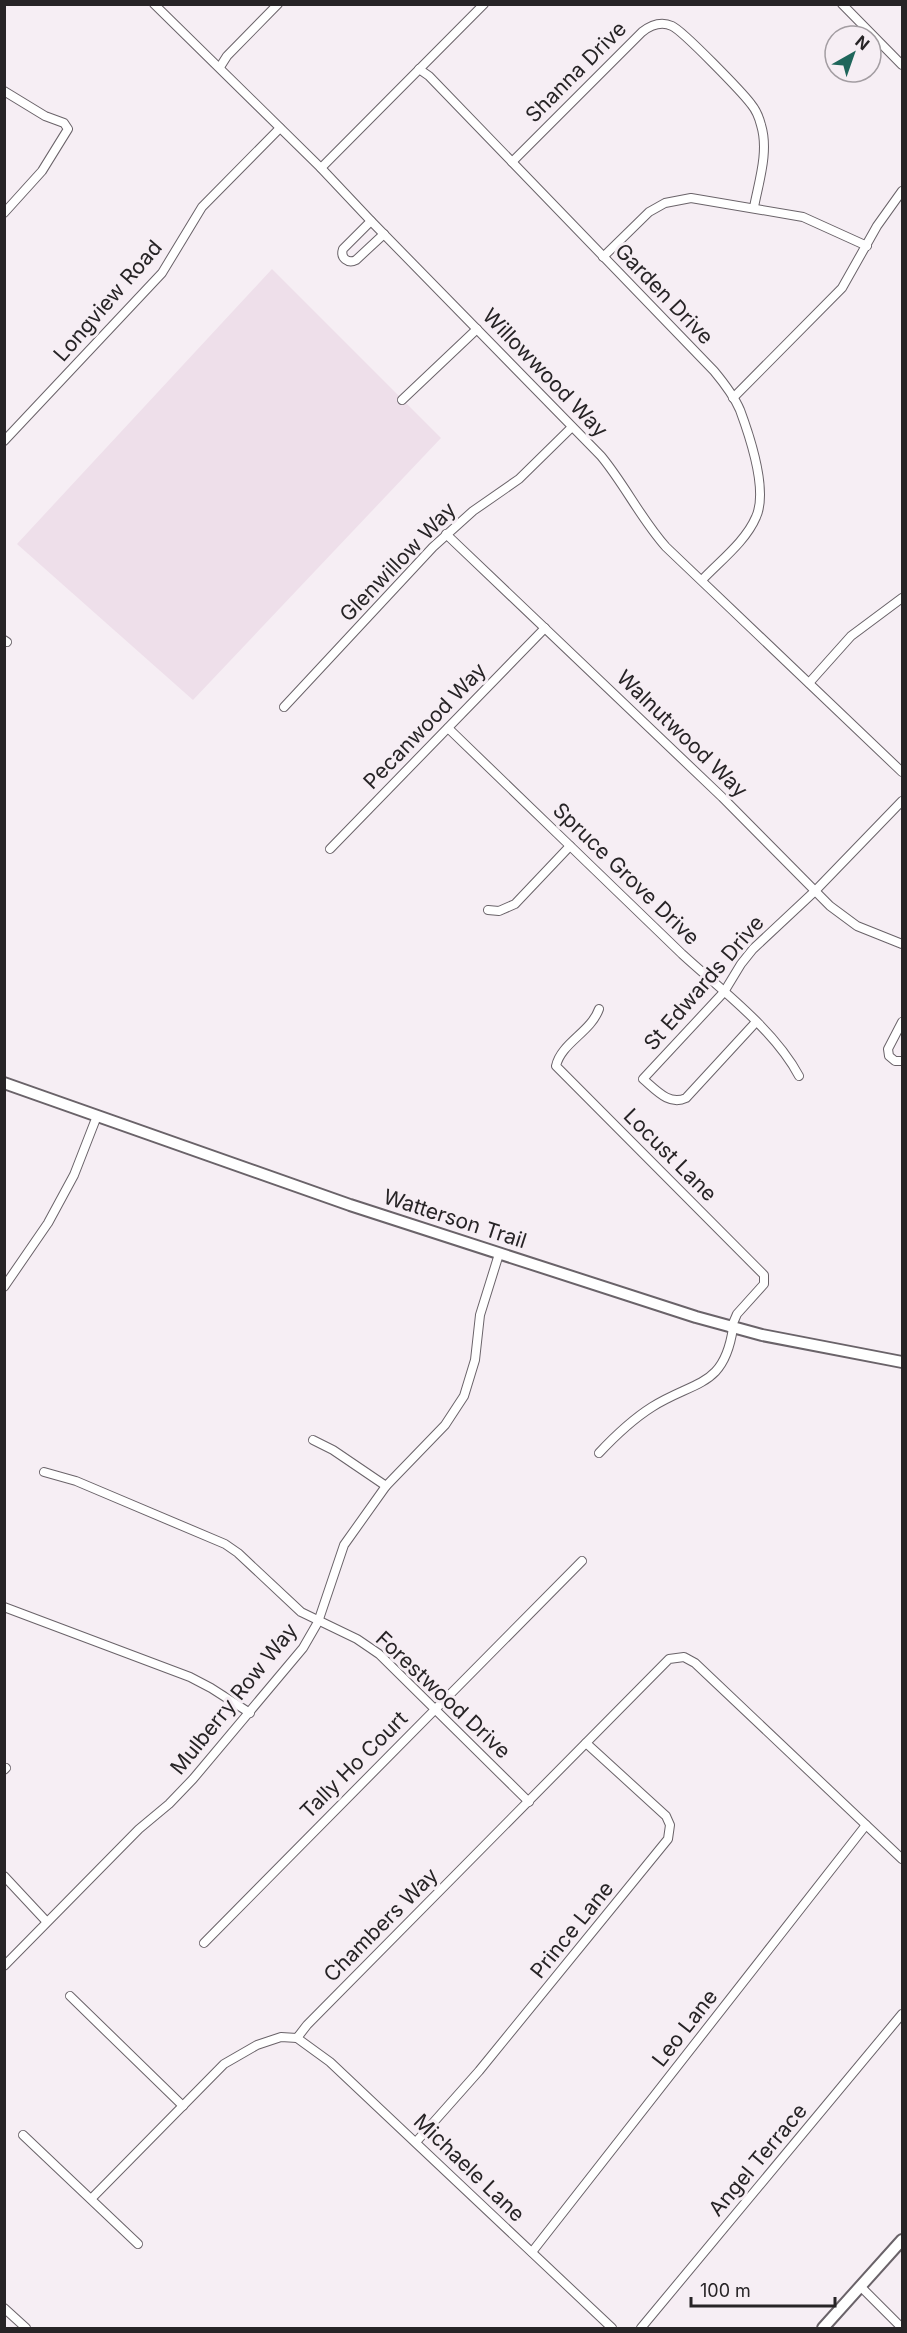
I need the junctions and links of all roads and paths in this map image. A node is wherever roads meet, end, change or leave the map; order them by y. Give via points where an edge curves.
1 (154, 4) edge
2 (278, 4) edge
3 (483, 4) edge
4 (842, 4) edge
5 (903, 65) edge
6 (220, 67) junction
7 (419, 69) junction
8 (4, 91) edge
9 (280, 128) junction
10 (512, 162) junction
11 (321, 168) junction
12 (903, 191) edge
13 (754, 207) junction
14 (4, 213) edge
15 (371, 221) junction
16 (384, 234) junction
17 (867, 246) junction
18 (603, 257) junction
19 (477, 329) junction
20 (734, 398) junction
21 (402, 400) dead end
22 (4, 427) edge
23 (572, 427) junction
24 (12, 432) junction
25 (4, 441) edge
26 (446, 534) junction
27 (702, 580) junction
28 (903, 598) edge
29 (545, 628) junction
30 (809, 683) junction
31 (284, 707) dead end
32 (448, 728) junction
33 (903, 772) edge
34 (903, 801) edge
35 (570, 846) junction
36 (330, 849) dead end
37 (815, 891) junction
38 (488, 910) dead end
39 (903, 944) edge
40 (724, 992) junction
41 (599, 1010) dead end
42 (756, 1022) junction
43 (903, 1022) edge
44 (903, 1061) edge
45 (799, 1076) dead end
46 (4, 1083) edge
47 (97, 1116) junction
48 (499, 1254) junction
49 (4, 1287) edge
50 (732, 1328) junction
51 (903, 1362) edge
52 (313, 1440) dead end
53 (599, 1453) dead end
54 (44, 1472) dead end
55 (386, 1486) junction
56 (582, 1561) dead end
57 (4, 1607) edge
58 (318, 1622) junction
59 (435, 1708) junction
60 (250, 1713) junction
61 (586, 1743) junction
62 (529, 1802) junction
63 (866, 1825) junction
64 (903, 1860) edge
65 (4, 1876) edge
66 (46, 1922) junction
67 (204, 1943) dead end
68 (4, 1966) edge
69 (70, 1996) dead end
70 (903, 2013) edge
71 (297, 2038) junction
72 (183, 2106) junction
73 (23, 2135) dead end
74 (416, 2142) junction
75 (91, 2199) junction
76 (903, 2240) edge
77 (138, 2244) dead end
78 (532, 2252) junction
79 (861, 2287) junction
80 (4, 2308) edge
81 (26, 2328) edge
82 (612, 2328) edge
83 (641, 2328) edge
84 (823, 2328) edge
85 (903, 2328) edge

1 - 6 street, Willowwood Way
2 - 6 street
3 - 7 street
4 - 5 street
6 - 9 street, Willowwood Way
7 - 10 street, Garden Drive
7 - 11 street
8 - 14 street via 64,123 68,129 42,171
9 - 11 street, Willowwood Way
9 - 24 street, Longview Road via 202,207 162,273
10 - 13 street, Shanna Drive via 642,32 666,24 682,34 756,112 764,144
10 - 18 street, Garden Drive
11 - 15 street, Willowwood Way
12 - 17 street
13 - 17 street via 803,217
13 - 18 street via 691,198 665,203 645,216
15 - 16 street, Willowwood Way
15 - 16 street via 343,249 345,260 356,260
16 - 19 street, Willowwood Way
17 - 20 street via 842,288
18 - 20 street, Garden Drive via 714,371
19 - 21 street
19 - 23 street, Willowwood Way
20 - 27 street, Garden Drive via 760,478 760,508 747,533
22 - 24 street
23 - 26 street, Glenwillow Way via 519,479
23 - 27 street, Willowwood Way via 619,477 666,547
24 - 25 street, Longview Road
26 - 29 street, Walnutwood Way
26 - 31 street, Glenwillow Way
27 - 30 street, Willowwood Way
28 - 30 street via 851,636
29 - 32 street, Pecanwood Way
29 - 37 street, Walnutwood Way
30 - 33 street, Willowwood Way
32 - 35 street, Spruce Grove Drive
32 - 36 street, Pecanwood Way
34 - 37 street, St Edwards Drive
35 - 38 street via 515,904 499,911
35 - 40 street, Spruce Grove Drive
37 - 39 street, Walnutwood Way via 846,920
37 - 40 street, St Edwards Drive via 753,949
40 - 42 street, Spruce Grove Drive
40 - 42 street, St Edwards Drive via 643,1079 669,1100 686,1098
41 - 50 street, Locust Lane via 561,1054 556,1066 764,1275 764,1284 737,1314
42 - 45 street, Spruce Grove Drive
43 - 44 street via 888,1049 895,1061
46 - 47 main road, Watterson Trail
47 - 48 main road, Watterson Trail
47 - 49 street via 74,1174 48,1223
48 - 50 main road, Watterson Trail
48 - 55 street, Mulberry Row Way via 480,1315 475,1360 464,1396 445,1425
50 - 51 main road, Watterson Trail
50 - 53 street via 724,1361 709,1379 651,1407
52 - 55 street
54 - 58 street, Forestwood Drive via 76,1481 225,1544 301,1612
55 - 58 street, Mulberry Row Way via 344,1545
56 - 59 street, Tally Ho Court
57 - 60 street via 190,1677
58 - 59 street, Forestwood Drive via 357,1639 379,1654
58 - 60 street, Mulberry Row Way via 303,1648
59 - 62 street, Forestwood Drive
59 - 67 street, Tally Ho Court
60 - 66 street, Mulberry Row Way via 169,1804
61 - 62 street, Chambers Way
61 - 63 street, Chambers Way via 664,1663 684,1657
61 - 74 street, Prince Lane via 666,1816 670,1825 668,1839 487,2062
62 - 71 street, Chambers Way
63 - 64 street
63 - 78 street, Leo Lane
65 - 66 street
66 - 68 street, Mulberry Row Way
69 - 72 street
70 - 83 street, Angel Terrace
71 - 72 street via 281,2037 242,2052 224,2064
71 - 74 street, Michaele Lane via 330,2061
72 - 75 street
73 - 75 street
74 - 78 street, Michaele Lane
75 - 77 street
76 - 79 main road
78 - 82 street, Michaele Lane
79 - 84 main road
79 - 85 street
80 - 81 street

